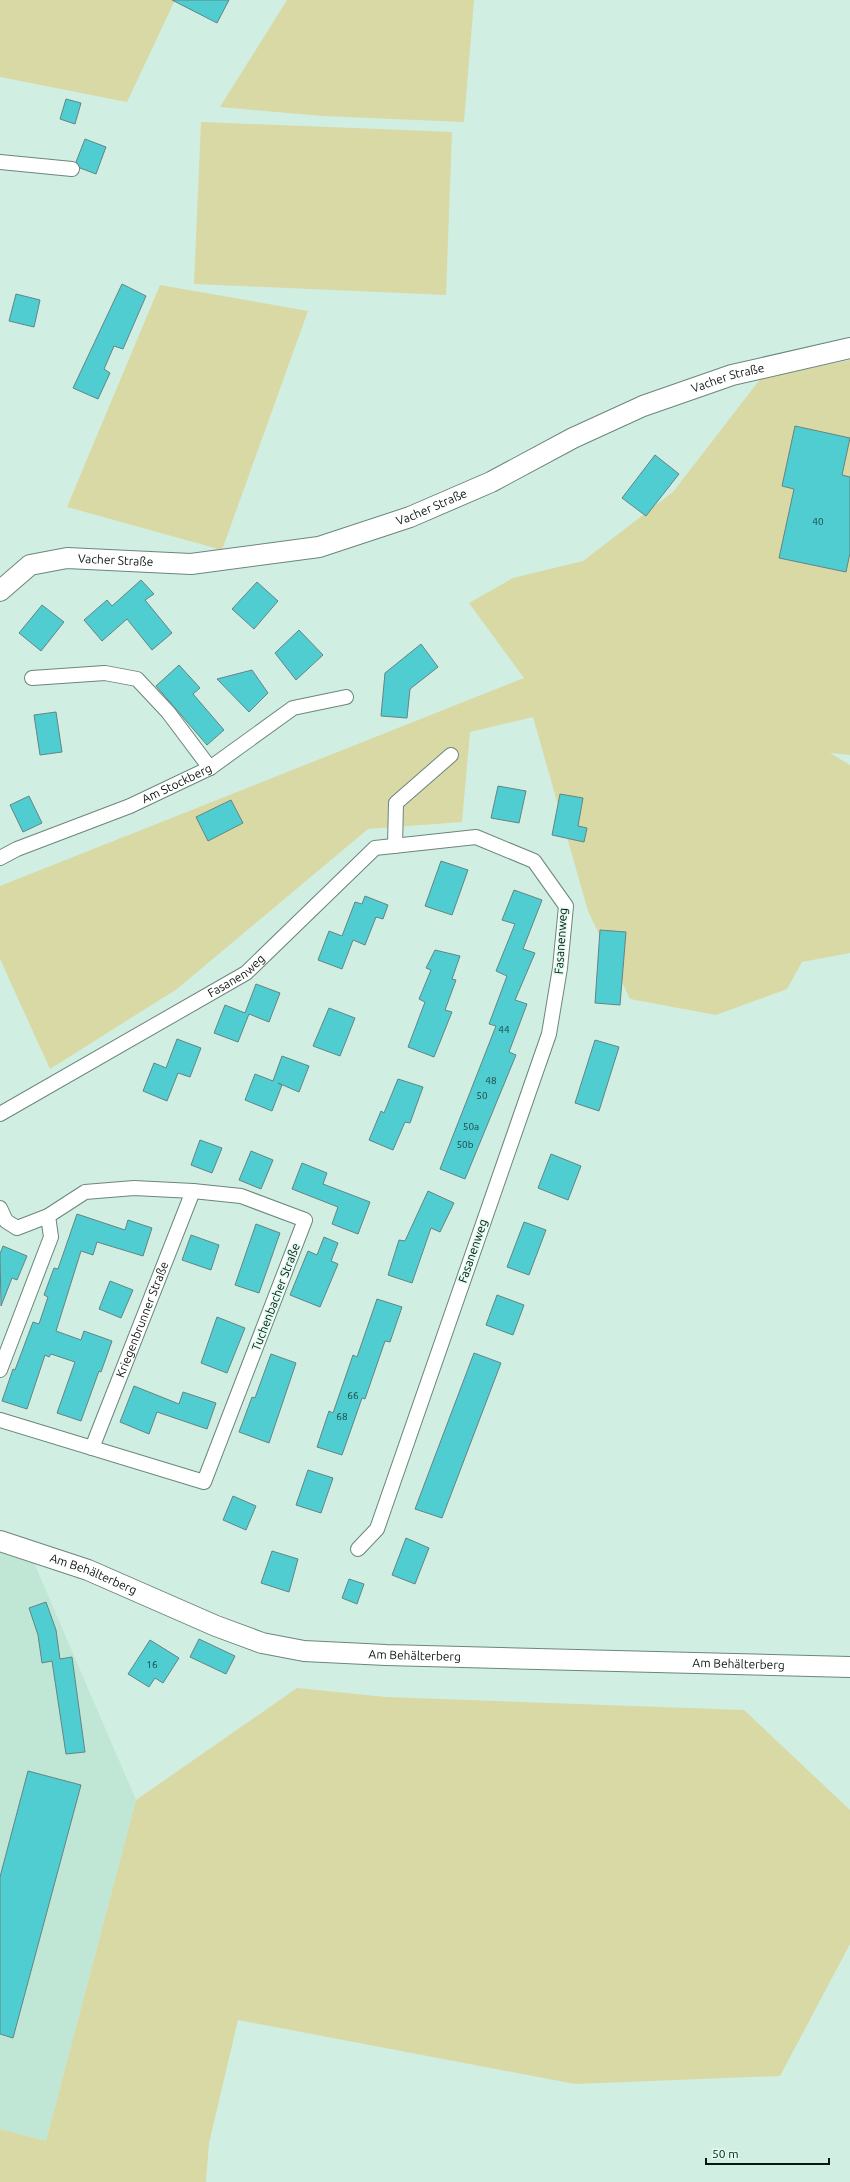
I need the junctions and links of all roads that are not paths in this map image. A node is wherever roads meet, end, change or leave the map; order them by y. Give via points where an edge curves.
1 (0, 162) edge
2 (72, 169) dead end
3 (850, 348) edge
4 (0, 591) edge
5 (32, 678) dead end
6 (346, 697) dead end
7 (451, 755) dead end
8 (210, 768) junction
9 (395, 846) junction
10 (0, 858) edge
11 (0, 1114) edge
12 (193, 1191) junction
13 (0, 1208) edge
14 (48, 1216) junction
15 (0, 1370) edge
16 (0, 1420) edge
17 (92, 1448) junction
18 (0, 1541) edge
19 (358, 1549) dead end
20 (850, 1667) edge

1 - 2 street
3 - 4 main road, Vacher Straße via 732,375 643,406 573,438 491,482 410,517 319,547 191,564 67,558 30,565
5 - 8 street via 105,673 137,680 168,712
6 - 8 street, Am Stockberg via 293,708
7 - 9 street via 396,803
8 - 10 street, Am Stockberg via 130,806 17,849
9 - 11 street, Fasanenweg via 374,848 246,973
9 - 19 street, Fasanenweg via 476,837 534,861 566,906 560,968 549,1034 377,1529
12 - 14 street, Tuchenbacher Straße via 134,1188 85,1192
12 - 17 street, Kriegenbrunner Straße
12 - 17 street, Tuchenbacher Straße via 241,1196 305,1220 204,1482
13 - 14 street, Tuchenbacher Straße via 6,1221 17,1228
14 - 15 street via 50,1237
16 - 17 street, Tuchenbacher Straße
18 - 20 main road, Am Behälterberg via 88,1570 223,1629 262,1643 304,1651

